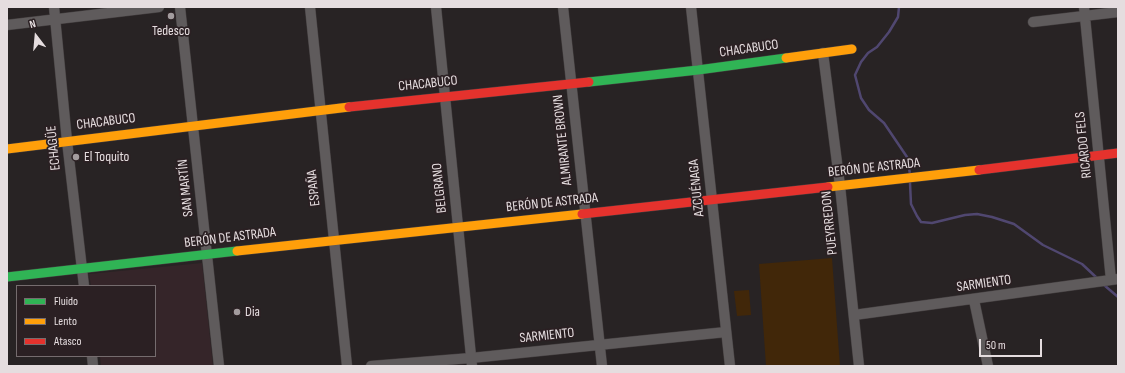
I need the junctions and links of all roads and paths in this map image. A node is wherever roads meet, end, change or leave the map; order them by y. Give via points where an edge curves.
1 (54, 7) edge
2 (159, 7) edge
3 (180, 7) edge
4 (310, 7) edge
5 (436, 7) edge
6 (563, 7) edge
7 (691, 7) edge
8 (1084, 11) edge
9 (1118, 12) edge
10 (55, 20) junction
11 (1033, 22) dead end
12 (7, 25) edge
13 (852, 49) dead end
14 (823, 52) junction
15 (698, 70) junction
16 (571, 83) junction
17 (444, 96) junction
18 (320, 110) junction
19 (194, 126) junction
20 (67, 141) junction
21 (7, 149) edge
22 (1118, 153) edge
23 (1099, 155) junction
24 (840, 186) junction
25 (712, 201) junction
26 (585, 214) junction
27 (458, 228) junction
28 (334, 240) junction
29 (208, 255) junction
30 (83, 269) junction
31 (7, 277) edge
32 (1114, 280) edge
33 (84, 285) edge
34 (974, 300) junction
35 (854, 315) junction
36 (726, 332) junction
37 (599, 344) junction
38 (471, 362) edge
39 (219, 366) edge
40 (347, 366) edge
41 (371, 366) edge
42 (602, 366) edge
43 (730, 366) edge
44 (859, 366) edge
45 (988, 366) edge

1 - 10 street, ECHAGÜE
2 - 10 street
3 - 19 street, SAN MARTÍN
4 - 18 street, ESPAÑA
5 - 17 street, BELGRANO
6 - 16 street, ALMIRANTE BROWN
7 - 15 street, AZCUÉNAGA
8 - 9 street
8 - 11 street
8 - 23 street, RICARDO FELS
10 - 12 street
10 - 20 street, ECHAGÜE
13 - 14 street, CHACABUCO
14 - 15 street, CHACABUCO
14 - 24 street, PUEYRREDON
15 - 16 street, CHACABUCO
15 - 25 street, AZCUÉNAGA
16 - 17 street, CHACABUCO
16 - 26 street, ALMIRANTE BROWN
17 - 18 street, CHACABUCO
17 - 27 street, BELGRANO
18 - 19 street, CHACABUCO
18 - 28 street, ESPAÑA
19 - 20 street, CHACABUCO
19 - 29 street, SAN MARTÍN
20 - 21 street, CHACABUCO
20 - 30 street, ECHAGÜE
22 - 23 street, BERÓN DE ASTRADA
23 - 24 street, BERÓN DE ASTRADA
23 - 32 street, RICARDO FELS
24 - 25 street, BERÓN DE ASTRADA
24 - 35 street, PUEYRREDON
25 - 26 street, BERÓN DE ASTRADA
25 - 36 street, AZCUÉNAGA
26 - 27 street, BERÓN DE ASTRADA
26 - 37 street, ALMIRANTE BROWN
27 - 28 street, BERÓN DE ASTRADA
27 - 38 street, BELGRANO
28 - 29 street, BERÓN DE ASTRADA
28 - 40 street, ESPAÑA
29 - 30 street, BERÓN DE ASTRADA
29 - 39 street, SAN MARTÍN
30 - 31 street, BERÓN DE ASTRADA
30 - 33 street, ECHAGÜE
32 - 34 street, SARMIENTO
34 - 35 street, SARMIENTO
34 - 45 street
35 - 44 street, PUEYRREDON
36 - 37 street, SARMIENTO
36 - 43 street, AZCUÉNAGA
37 - 38 street, SARMIENTO
37 - 42 street, ALMIRANTE BROWN
38 - 41 street, SARMIENTO

